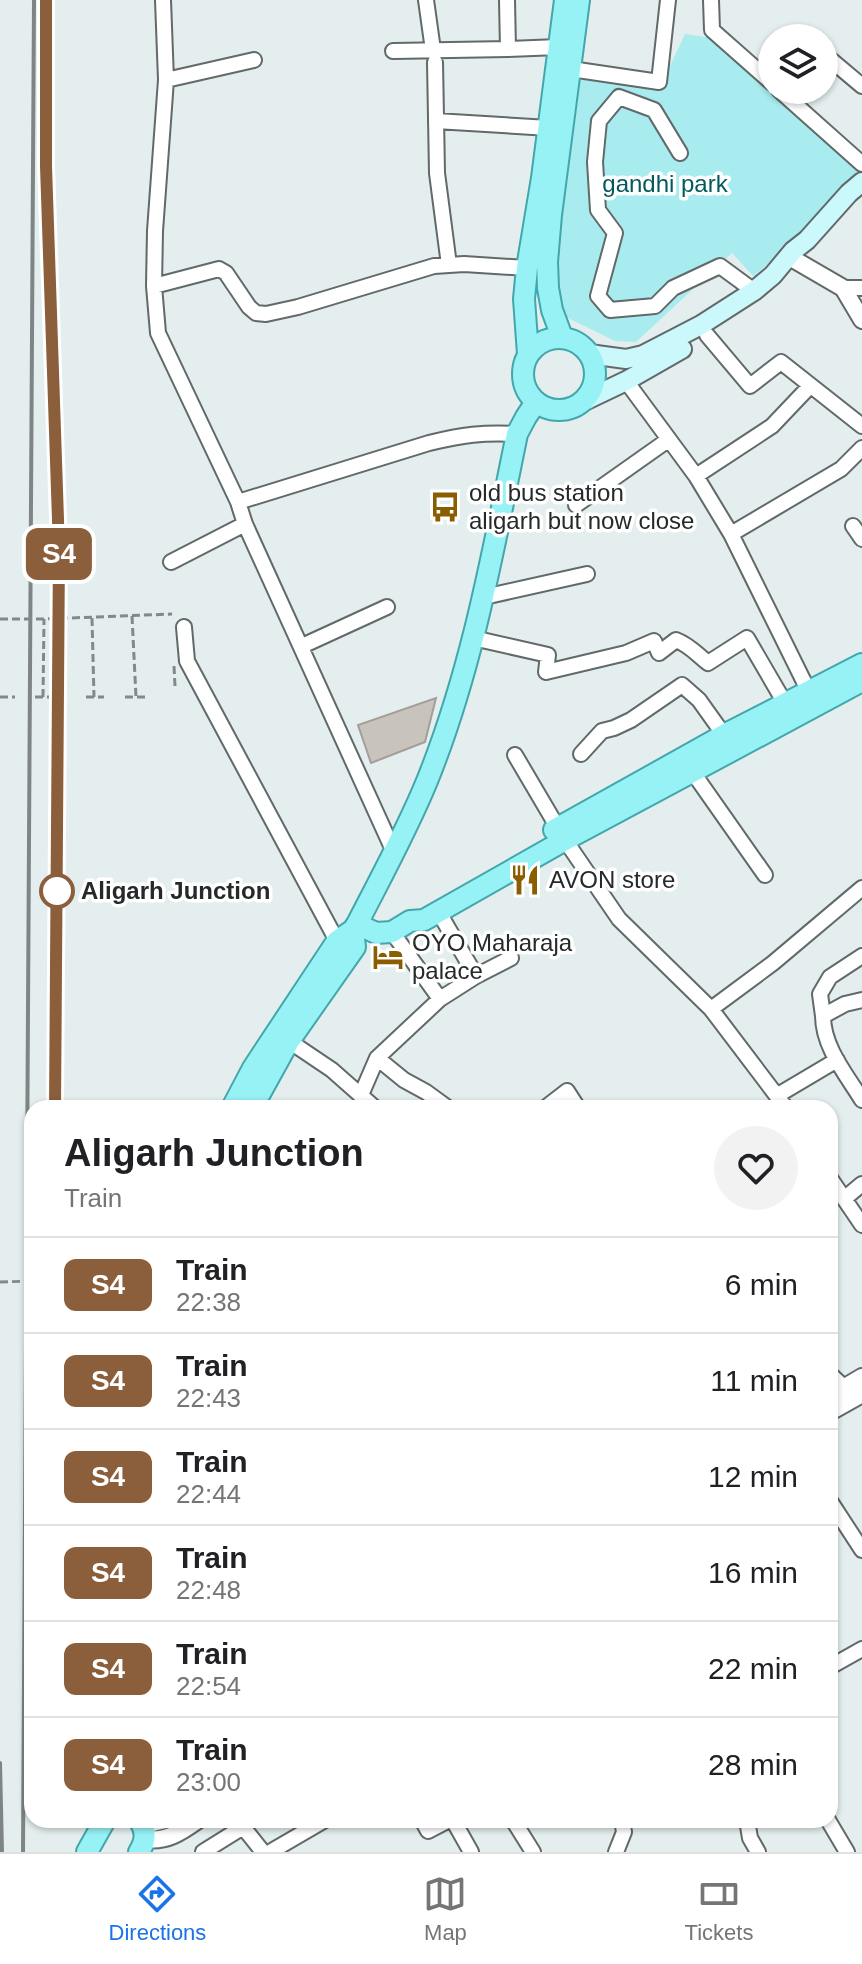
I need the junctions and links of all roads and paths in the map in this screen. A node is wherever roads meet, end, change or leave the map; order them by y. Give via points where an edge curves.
1 (163, 0) edge
2 (426, 0) edge
3 (507, 0) edge
4 (565, 0) edge
5 (579, 0) edge
6 (668, 0) edge
7 (711, 0) edge
8 (559, 47) junction
9 (508, 49) junction
10 (393, 51) dead end
11 (434, 56) junction
12 (254, 60) dead end
13 (838, 66) edge
14 (571, 69) junction
15 (758, 71) edge
16 (166, 80) junction
17 (862, 86) edge
18 (795, 104) edge
19 (436, 121) junction
20 (549, 128) junction
21 (680, 153) dead end
22 (862, 164) edge
23 (858, 193) edge
24 (794, 259) junction
25 (449, 265) junction
26 (527, 268) junction
27 (154, 286) junction
28 (843, 288) junction
29 (862, 288) edge
30 (754, 291) junction
31 (862, 320) edge
32 (707, 335) junction
33 (562, 337) junction
34 (528, 354) junction
35 (589, 354) junction
36 (626, 381) junction
37 (810, 386) junction
38 (584, 401) junction
39 (536, 402) junction
40 (862, 426) edge
41 (517, 434) junction
42 (668, 440) junction
43 (862, 448) edge
44 (696, 476) junction
45 (238, 502) junction
46 (576, 505) dead end
47 (245, 524) junction
48 (731, 534) junction
49 (171, 562) dead end
50 (587, 574) dead end
51 (484, 597) junction
52 (387, 607) dead end
53 (172, 614) dead end
54 (132, 616) junction
55 (92, 618) junction
56 (0, 619) edge
57 (44, 619) junction
58 (184, 627) dead end
59 (473, 638) junction
60 (302, 646) junction
61 (174, 662) dead end
62 (862, 664) edge
63 (862, 681) edge
64 (175, 686) dead end
65 (0, 697) edge
66 (15, 697) dead end
67 (35, 697) dead end
68 (43, 697) junction
69 (55, 697) dead end
70 (86, 697) dead end
71 (94, 697) junction
72 (104, 697) dead end
73 (125, 697) dead end
74 (136, 697) junction
75 (148, 697) dead end
76 (813, 699) junction
77 (786, 705) junction
78 (724, 735) junction
79 (581, 754) dead end
80 (515, 755) dead end
81 (687, 765) junction
82 (561, 834) junction
83 (394, 852) junction
84 (765, 875) dead end
85 (474, 883) junction
86 (862, 888) edge
87 (438, 911) junction
88 (401, 926) junction
89 (349, 931) junction
90 (862, 956) edge
91 (511, 958) dead end
92 (476, 976) junction
93 (440, 999) junction
94 (862, 1000) edge
95 (711, 1009) junction
96 (823, 1016) junction
97 (289, 1041) junction
98 (377, 1058) junction
99 (837, 1060) junction
100 (361, 1095) junction
101 (236, 1100) edge
102 (256, 1100) edge
103 (366, 1100) edge
104 (437, 1100) edge
105 (555, 1100) edge
106 (573, 1100) edge
107 (780, 1100) edge
108 (785, 1100) edge
109 (862, 1100) edge
110 (862, 1184) edge
111 (838, 1190) edge
112 (844, 1199) junction
113 (862, 1225) edge
114 (24, 1281) edge
115 (0, 1282) edge
116 (862, 1377) edge
117 (848, 1394) edge
118 (838, 1513) edge
119 (862, 1550) edge
120 (862, 1649) edge
121 (838, 1662) edge
122 (100, 1828) edge
123 (185, 1828) edge
124 (234, 1828) edge
125 (245, 1828) edge
126 (311, 1828) edge
127 (456, 1828) edge
128 (518, 1828) edge
129 (623, 1828) edge
130 (748, 1828) edge
131 (833, 1828) edge
132 (142, 1834) edge
133 (87, 1852) edge
134 (203, 1852) edge
135 (263, 1852) edge
136 (270, 1852) edge
137 (471, 1852) edge
138 (533, 1852) edge
139 (616, 1852) edge
140 (758, 1852) edge
141 (847, 1852) edge

1 - 16 street
2 - 11 street
3 - 9 street
4 - 8 main road
5 - 14 main road
6 - 14 street via 659,82
7 - 15 street via 712,30
8 - 9 street
8 - 20 main road
9 - 11 street
10 - 11 street
11 - 19 street
12 - 16 street
13 - 17 street
14 - 33 main road via 547,262 552,310
16 - 27 street
18 - 22 street
19 - 20 street
19 - 25 street
20 - 26 main road
21 - 30 street via 654,110 619,97 599,121 598,210 615,233 598,296 610,310 655,306 673,288 720,266
23 - 24 main road via 799,245
24 - 28 street
24 - 30 main road
24 - 32 main road via 782,283
25 - 26 street
25 - 27 street via 266,314 249,307 219,269
26 - 34 main road
27 - 45 street via 158,333
28 - 29 street
28 - 31 street
30 - 35 main road via 647,354 626,359
32 - 36 main road
32 - 37 street via 750,386 781,362
33 - 34 main road via 543,342
33 - 35 main road
34 - 39 main road via 522,381
35 - 38 main road via 596,373
36 - 38 main road
36 - 42 street
37 - 40 street
37 - 44 street via 772,426
38 - 39 main road via 555,411
39 - 41 main road
41 - 45 street via 478,433 429,443
41 - 51 main road
42 - 44 street
42 - 46 street
43 - 48 street via 841,469
44 - 48 street
45 - 47 street
47 - 49 street
47 - 60 street
48 - 76 street
50 - 51 street
51 - 59 main road
52 - 60 street
53 - 54 path, bridge
54 - 55 path, bridge
54 - 74 path
55 - 57 path, bridge
55 - 71 path
56 - 57 path, bridge
57 - 68 path
58 - 89 street via 187,661
59 - 77 street via 548,655 546,672 654,641 659,653 676,640 689,645 708,663 747,638
59 - 83 main road via 439,748
60 - 83 street
61 - 64 path
62 - 76 main road
63 - 76 main road
65 - 66 path
67 - 68 path
68 - 69 path
70 - 71 path
71 - 72 path
73 - 74 path
74 - 75 path
76 - 77 main road
76 - 81 main road
77 - 78 main road
78 - 79 street via 682,685 631,720 602,731
78 - 81 main road
80 - 82 street
81 - 82 main road
81 - 84 street
82 - 85 main road
82 - 95 street via 619,919
83 - 89 main road
85 - 87 main road
85 - 88 main road via 416,908
86 - 95 street
87 - 88 main road
87 - 92 street
88 - 89 main road via 376,933
88 - 93 street
89 - 97 main road via 355,947
89 - 101 main road
90 - 96 street via 830,977 820,994
91 - 92 street
92 - 93 street
93 - 98 street
94 - 96 street
95 - 107 street
96 - 99 street via 823,1032
97 - 100 street
97 - 102 main road
98 - 100 street
98 - 104 street
99 - 108 street
99 - 109 street
100 - 103 street
105 - 106 street via 567,1091
110 - 112 street
111 - 112 street
112 - 113 street
114 - 115 path, bridge
116 - 117 street
118 - 119 street
120 - 121 street
122 - 133 main road
123 - 132 street via 156,1841
124 - 134 street
125 - 135 street
126 - 136 street
127 - 137 street
128 - 138 street
129 - 139 street
130 - 140 street
131 - 141 street

